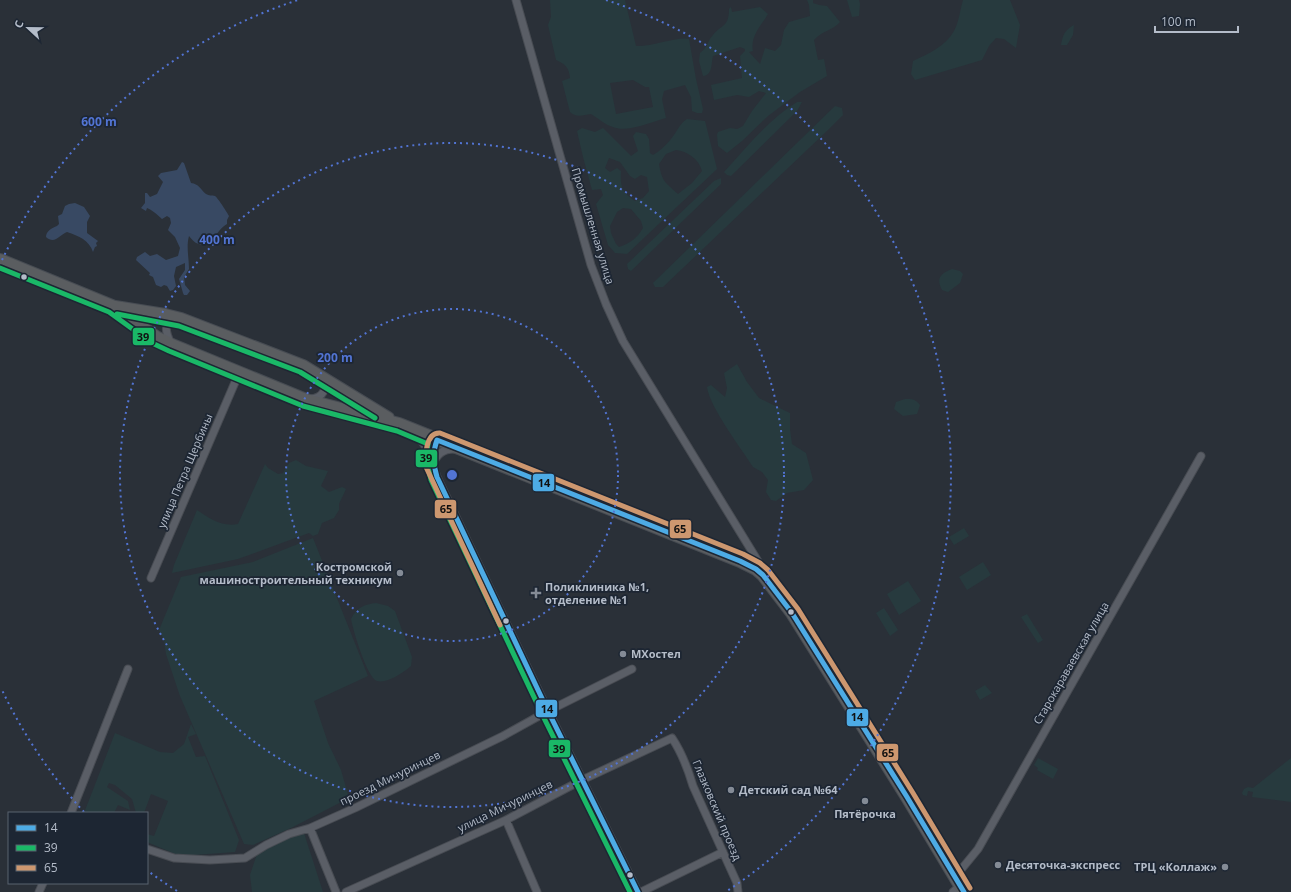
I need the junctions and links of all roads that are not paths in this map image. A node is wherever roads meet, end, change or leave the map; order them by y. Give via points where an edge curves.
1 (516, 0) edge
2 (0, 260) edge
3 (112, 306) junction
4 (181, 319) junction
5 (172, 345) junction
6 (239, 373) junction
7 (319, 375) junction
8 (306, 400) junction
9 (403, 426) junction
10 (437, 440) junction
11 (460, 449) junction
12 (1201, 456) dead end
13 (433, 465) junction
14 (151, 578) dead end
15 (773, 587) junction
16 (128, 669) dead end
17 (632, 669) dead end
18 (548, 711) junction
19 (672, 738) joint
20 (582, 780) junction
21 (71, 812) edge
22 (506, 820) junction
23 (310, 828) junction
24 (148, 849) edge
25 (723, 852) junction
26 (958, 887) edge
27 (336, 892) edge
28 (346, 892) edge
29 (537, 892) edge
30 (638, 892) edge
31 (641, 892) edge
32 (738, 892) edge

1 - 15 street, Промышленная улица via 591,265 606,304 624,341
2 - 3 highway
3 - 4 highway
3 - 5 highway via 156,337
4 - 5 street via 170,321 167,326 166,332
4 - 7 highway via 303,366
5 - 6 highway
6 - 8 highway
6 - 14 street, улица Петра Щербины
7 - 8 street via 325,383 321,395
7 - 9 highway
8 - 9 highway
9 - 10 highway
9 - 13 street via 417,435 429,453
10 - 11 highway
10 - 13 street
11 - 13 street via 444,450
11 - 15 highway via 740,561 756,569
12 - 26 street, Старокараваевская улица
13 - 18 street
15 - 26 highway via 792,613 907,797
16 - 21 street
17 - 18 street, проезд Мичуринцев
18 - 20 street
18 - 23 street, проезд Мичуринцев via 503,736
19 - 20 street, улица Мичуринцев
19 - 25 street, Глазковский проезд via 679,747 693,786
20 - 22 street, улица Мичуринцев
20 - 30 street
22 - 28 street, улица Мичуринцев
22 - 29 street
23 - 24 street, проезд Мичуринцев via 289,834 245,858 174,858
23 - 27 street
25 - 31 street
25 - 32 street, Глазковский проезд via 737,883

